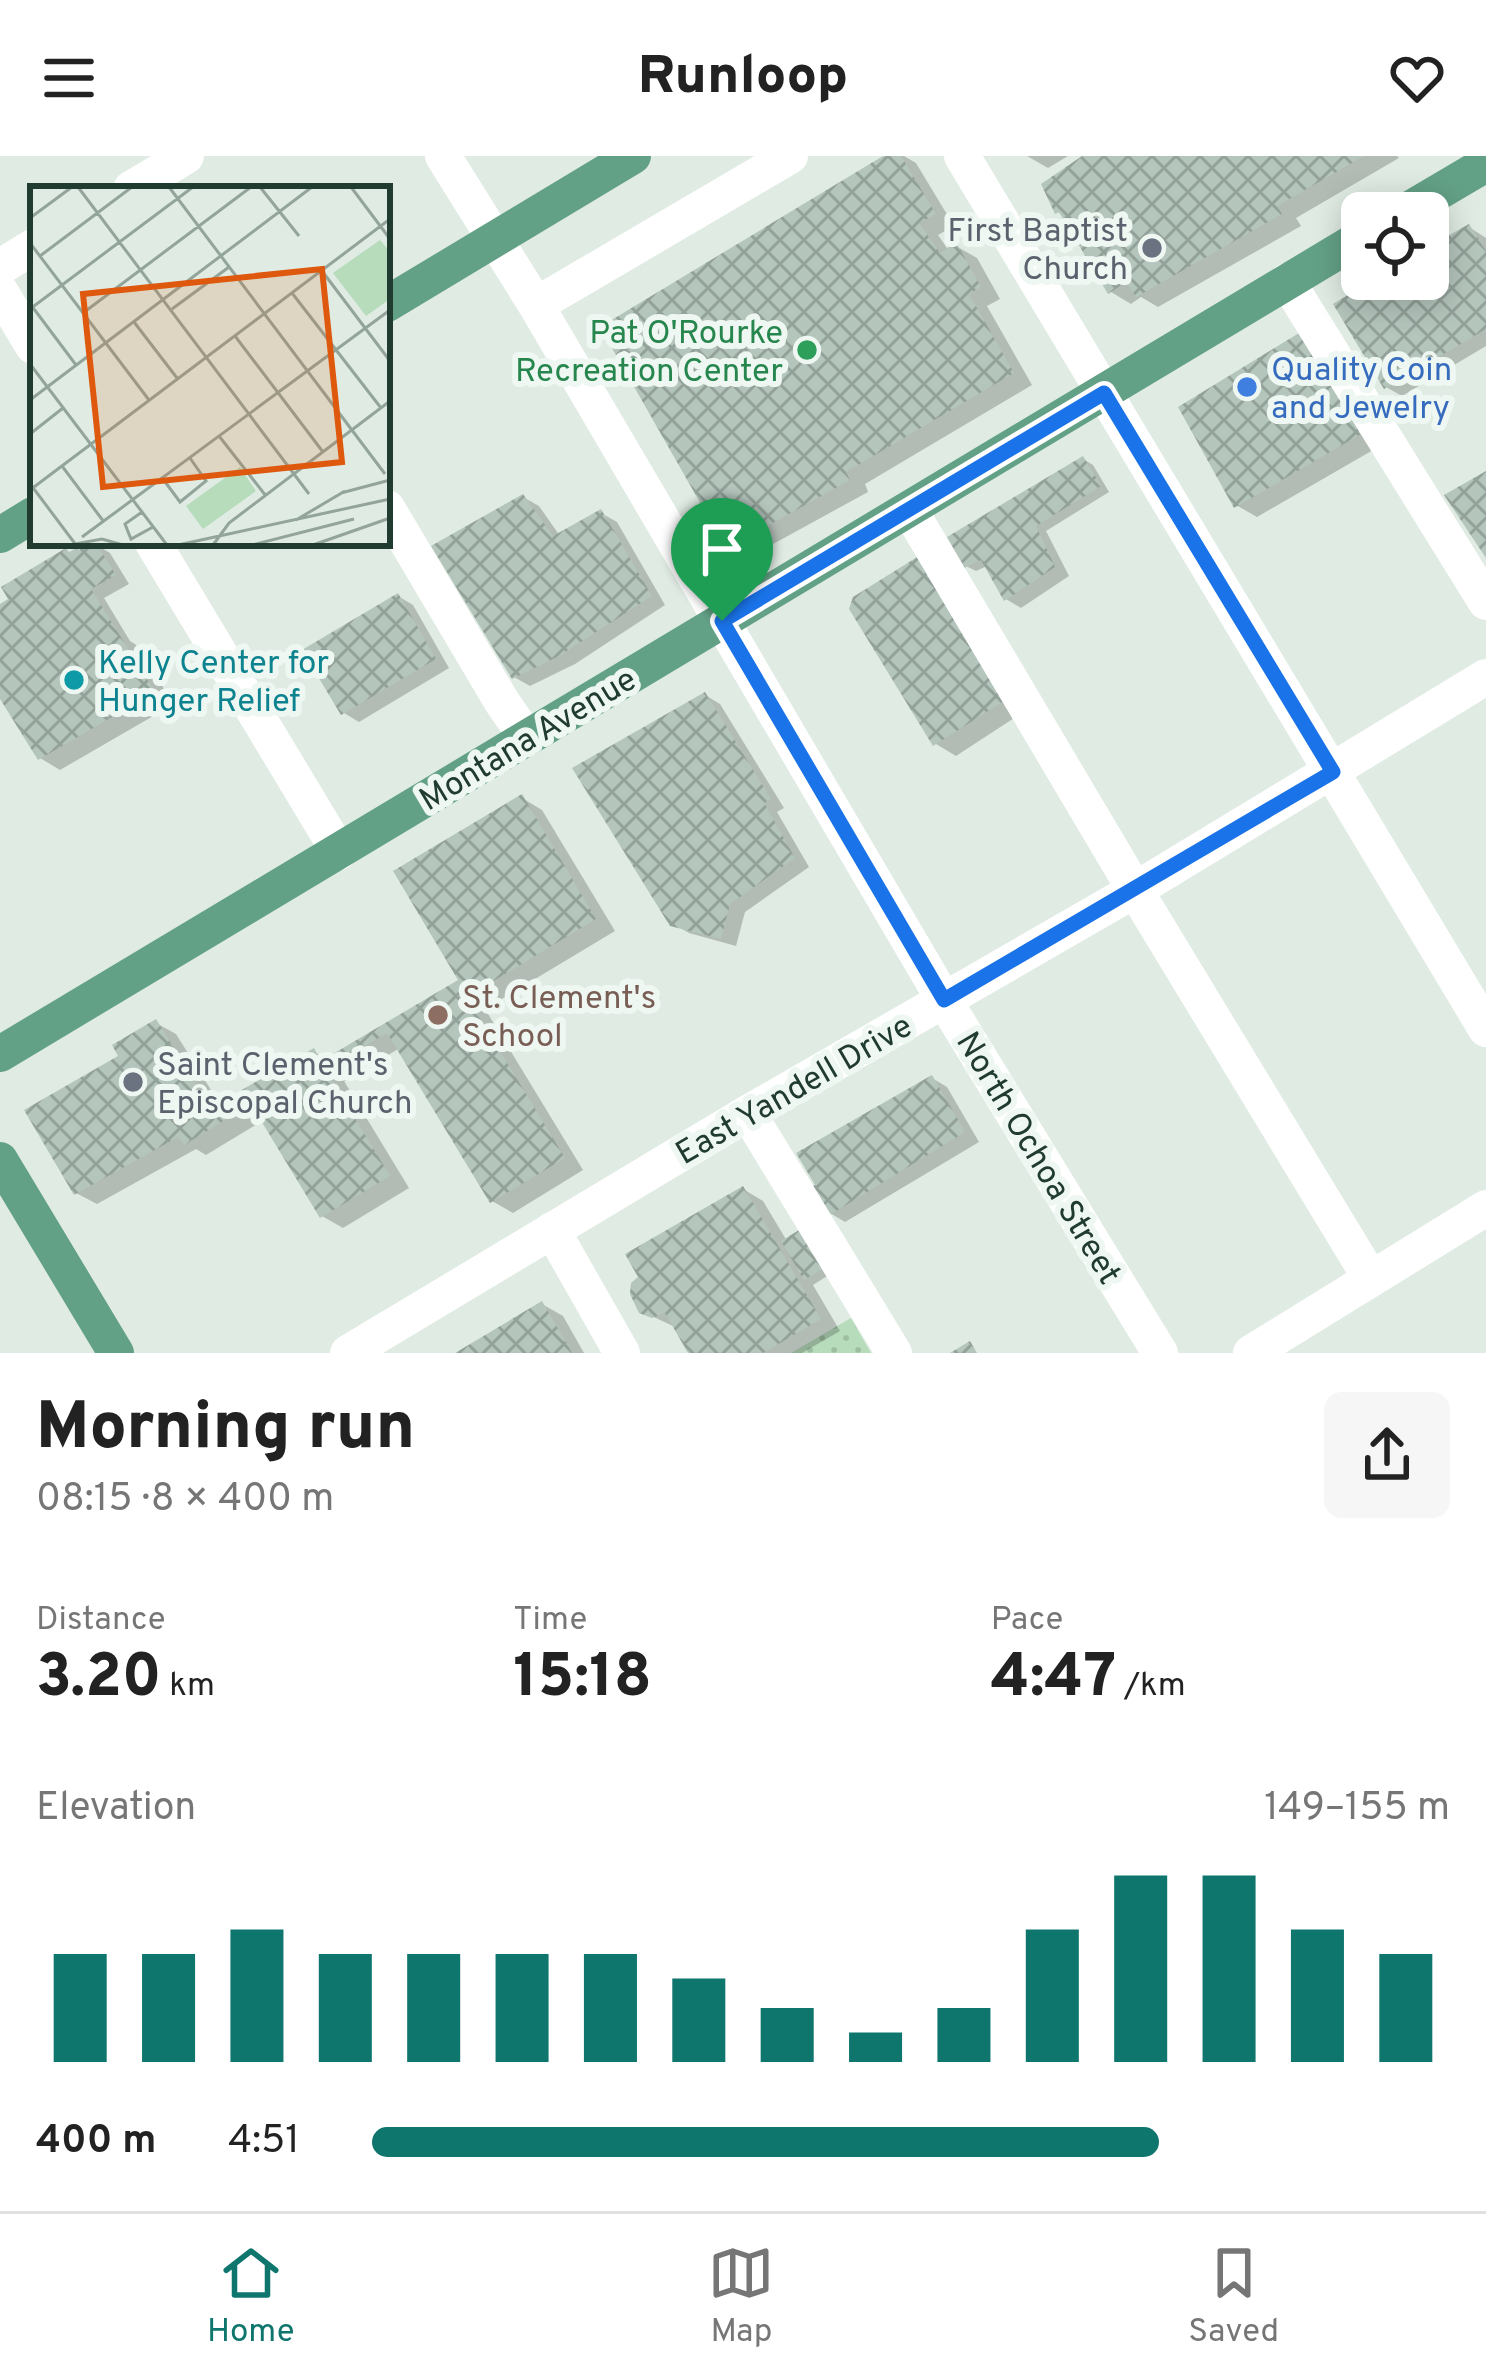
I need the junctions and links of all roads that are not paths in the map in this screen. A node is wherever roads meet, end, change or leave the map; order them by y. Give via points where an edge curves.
1 (186, 156) edge
2 (443, 156) edge
3 (633, 156) edge
4 (790, 156) edge
5 (962, 156) edge
6 (1486, 164) edge
7 (136, 186) edge
8 (1439, 192) edge
9 (494, 240) junction
10 (30, 249) edge
11 (1341, 249) edge
12 (0, 267) edge
13 (1287, 281) junction
14 (0, 291) edge
15 (390, 302) edge
16 (536, 305) junction
17 (30, 341) edge
18 (1104, 393) junction
19 (909, 509) junction
20 (390, 513) edge
21 (30, 517) edge
22 (0, 535) edge
23 (154, 546) edge
24 (1486, 602) edge
25 (722, 621) junction
26 (1486, 677) edge
27 (527, 738) junction
28 (1333, 772) junction
29 (339, 852) junction
30 (1135, 890) junction
31 (944, 1000) junction
32 (1486, 1029) edge
33 (0, 1054) edge
34 (748, 1113) junction
35 (0, 1160) edge
36 (1486, 1208) edge
37 (552, 1230) junction
38 (1371, 1279) junction
39 (366, 1348) edge
40 (116, 1353) edge
41 (622, 1353) edge
42 (895, 1353) edge
43 (1160, 1353) edge
44 (1251, 1353) edge

1 - 7 street
2 - 9 street, North Ochoa Street
3 - 9 main road
4 - 16 street
5 - 18 street
6 - 8 main road
9 - 15 main road
9 - 16 street, North Ochoa Street
10 - 12 street
11 - 13 main road, Montana Avenue
13 - 18 main road, Montana Avenue
13 - 24 street
14 - 17 street
16 - 25 street, North Ochoa Street
18 - 19 main road, Montana Avenue
18 - 28 street
19 - 25 main road, Montana Avenue
19 - 30 street
20 - 27 street
21 - 22 main road
23 - 29 street
25 - 27 main road, Montana Avenue
25 - 31 street, North Ochoa Street
26 - 28 street, East Yandell Drive
27 - 29 main road, Montana Avenue
28 - 30 street, East Yandell Drive
28 - 32 street
29 - 33 main road, Montana Avenue
30 - 31 street, East Yandell Drive
30 - 38 street
31 - 34 street, East Yandell Drive
31 - 43 street, North Ochoa Street
34 - 37 street, East Yandell Drive
34 - 42 street
35 - 40 main road
36 - 38 street
37 - 39 street, East Yandell Drive
37 - 41 street
38 - 44 street

